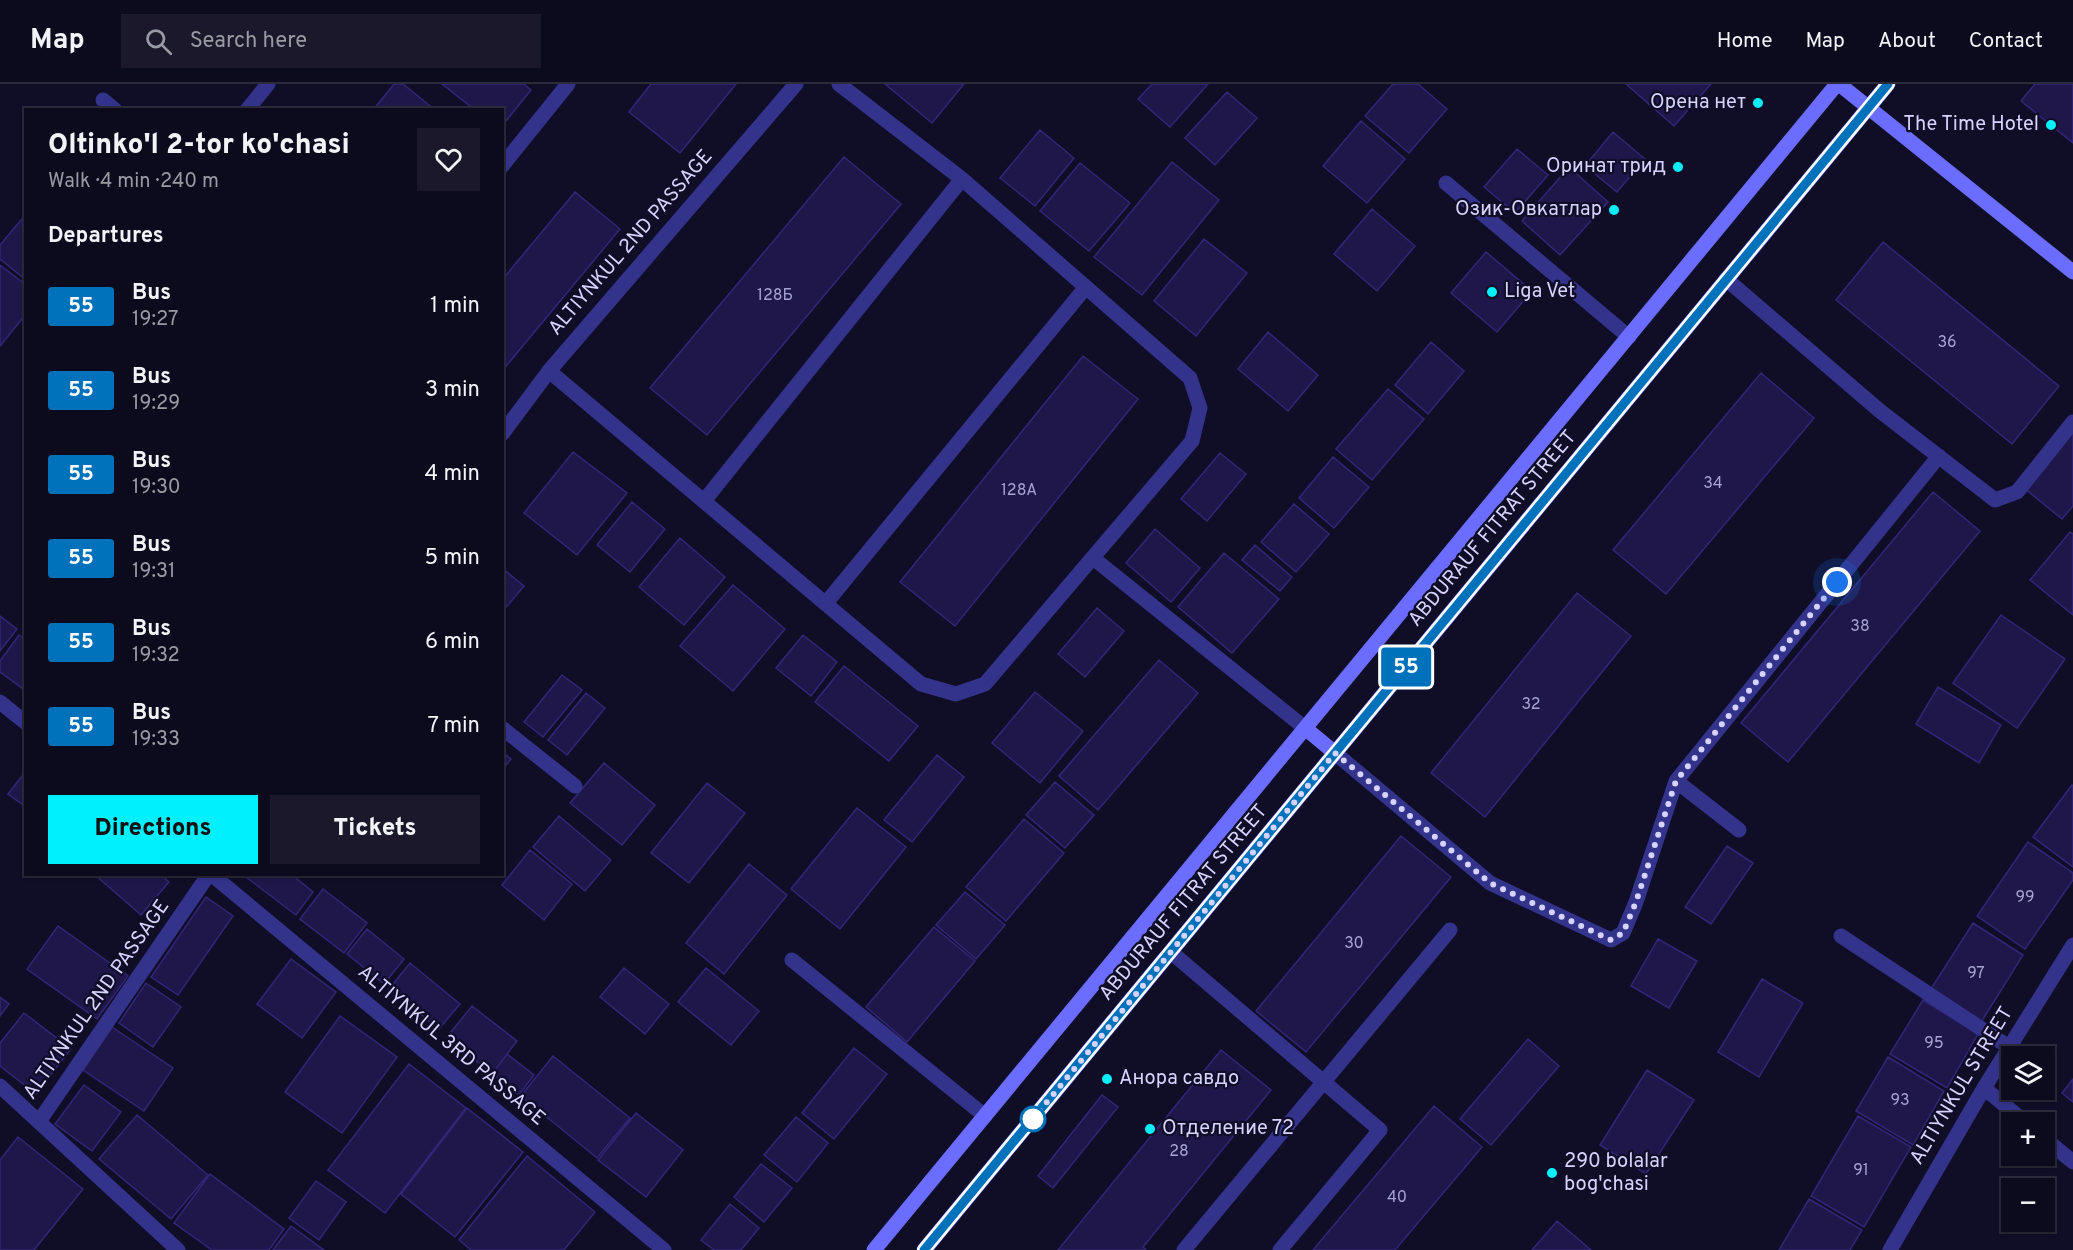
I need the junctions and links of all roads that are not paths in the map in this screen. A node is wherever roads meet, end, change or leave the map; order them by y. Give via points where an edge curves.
1 (268, 84) edge
2 (568, 84) edge
3 (796, 84) edge
4 (838, 84) edge
5 (1838, 84) edge
6 (1888, 84) edge
7 (1869, 107) junction
8 (249, 108) edge
9 (504, 164) edge
10 (962, 179) junction
11 (1446, 183) dead end
12 (2073, 272) edge
13 (1726, 279) junction
14 (1086, 287) junction
15 (1629, 337) junction
16 (549, 371) junction
17 (2073, 422) edge
18 (504, 431) edge
19 (1939, 456) junction
20 (704, 501) junction
21 (1094, 558) junction
22 (826, 603) junction
23 (0, 702) edge
24 (24, 721) edge
25 (1305, 728) junction
26 (504, 730) edge
27 (1335, 753) junction
28 (1676, 781) junction
29 (575, 786) dead end
30 (1739, 830) dead end
31 (209, 876) edge
32 (212, 876) edge
33 (1450, 930) dead end
34 (1841, 936) dead end
35 (2073, 945) edge
36 (1171, 952) junction
37 (792, 960) dead end
38 (2007, 1046) edge
39 (2010, 1046) edge
40 (2001, 1060) edge
41 (1323, 1081) junction
42 (0, 1086) edge
43 (1984, 1088) junction
44 (2013, 1112) edge
45 (985, 1116) junction
46 (40, 1120) junction
47 (2055, 1147) edge
48 (2073, 1162) edge
49 (178, 1250) edge
50 (664, 1250) edge
51 (874, 1250) edge
52 (924, 1250) edge
53 (1184, 1250) edge
54 (1280, 1250) edge
55 (1890, 1250) edge

1 - 8 street
2 - 9 street
3 - 16 street, ALTIYNKUL 2ND PASSAGE
4 - 10 street
5 - 7 main road
5 - 15 main road, ABDURAUF FITRAT STREET
6 - 7 main road, ABDURAUF FITRAT STREET
7 - 12 main road
7 - 13 main road, ABDURAUF FITRAT STREET
10 - 14 street
10 - 20 street
11 - 15 street
13 - 19 street via 1880,411
13 - 27 main road, ABDURAUF FITRAT STREET
14 - 21 street via 1190,378 1200,408 1192,441
14 - 22 street
15 - 25 main road, ABDURAUF FITRAT STREET
16 - 18 street, ALTIYNKUL 2ND PASSAGE
16 - 20 street
17 - 19 street via 2017,492 1995,500
19 - 28 street
20 - 22 street
21 - 22 street via 985,684 956,694 921,684
21 - 25 street
23 - 24 street
25 - 27 main road
25 - 45 main road, ABDURAUF FITRAT STREET
26 - 29 street
27 - 28 street via 1490,883 1611,940 1623,933 1636,902
27 - 36 main road, ABDURAUF FITRAT STREET
28 - 30 street
31 - 46 street, ALTIYNKUL 2ND PASSAGE
32 - 50 street, ALTIYNKUL 3RD PASSAGE
33 - 41 street
34 - 38 street
35 - 39 street, ALTIYNKUL STREET
36 - 41 street
36 - 52 main road, ABDURAUF FITRAT STREET
37 - 45 street
40 - 43 street, ALTIYNKUL STREET
41 - 53 street
41 - 54 street via 1380,1130
42 - 46 street
43 - 44 street
43 - 55 street, ALTIYNKUL STREET
45 - 51 main road, ABDURAUF FITRAT STREET
46 - 49 street
47 - 48 street

